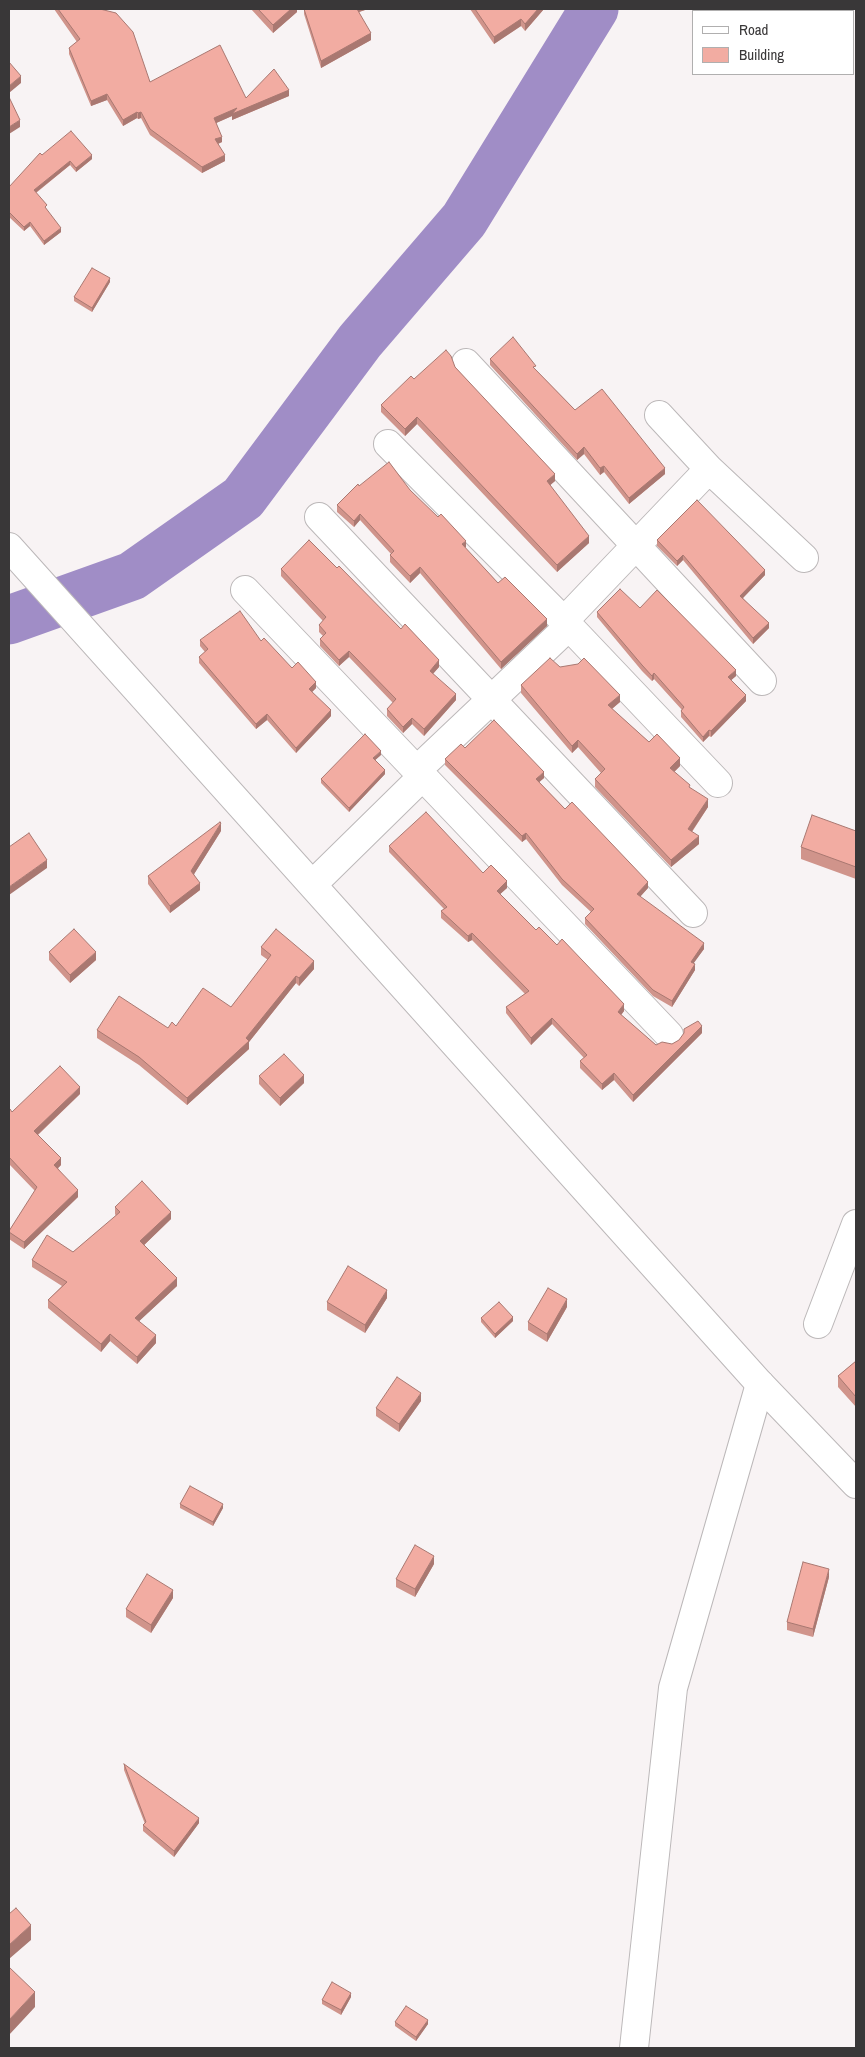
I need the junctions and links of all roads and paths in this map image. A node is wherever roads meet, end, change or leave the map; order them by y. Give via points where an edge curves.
1 (466, 363) dead end
2 (659, 415) dead end
3 (388, 444) dead end
4 (708, 470) junction
5 (319, 517) dead end
6 (635, 545) junction
7 (9, 547) edge
8 (804, 558) dead end
9 (246, 590) dead end
10 (566, 624) junction
11 (762, 682) dead end
12 (492, 698) junction
13 (420, 773) junction
14 (718, 783) dead end
15 (313, 884) junction
16 (693, 913) dead end
17 (669, 1035) dead end
18 (856, 1224) edge
19 (818, 1324) dead end
20 (760, 1384) junction
21 (856, 1484) edge
22 (634, 2048) edge

1 - 6 street
2 - 4 street
3 - 10 street
4 - 6 street
4 - 8 street
5 - 12 street
6 - 10 street
6 - 11 street
7 - 15 street
9 - 13 street
10 - 12 street
10 - 14 street
12 - 13 street
12 - 16 street
13 - 15 street
13 - 17 street
15 - 20 street
18 - 19 street
20 - 21 street
20 - 22 street via 673,1688

